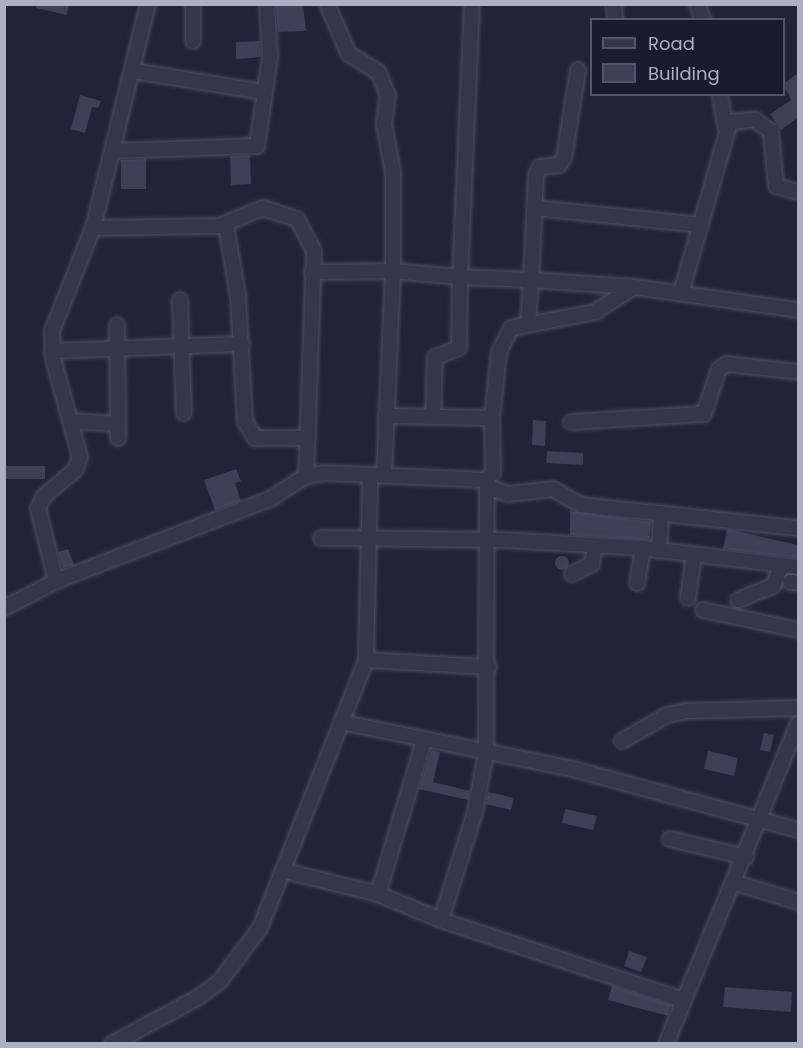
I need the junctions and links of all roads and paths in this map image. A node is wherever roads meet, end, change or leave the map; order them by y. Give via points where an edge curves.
1 (148, 4) edge
2 (193, 4) edge
3 (267, 4) edge
4 (327, 4) edge
5 (472, 4) edge
6 (193, 41) dead end
7 (578, 70) dead end
8 (134, 71) junction
9 (264, 92) junction
10 (720, 96) edge
11 (725, 127) junction
12 (113, 151) junction
13 (798, 192) edge
14 (536, 208) junction
15 (226, 225) junction
16 (701, 225) junction
17 (93, 228) junction
18 (393, 271) junction
19 (312, 272) junction
20 (460, 277) junction
21 (531, 280) junction
22 (634, 288) junction
23 (681, 293) junction
24 (180, 300) dead end
25 (798, 310) edge
26 (528, 324) junction
27 (117, 325) dead end
28 (242, 344) junction
29 (182, 346) junction
30 (117, 348) junction
31 (52, 351) junction
32 (798, 372) edge
33 (184, 413) dead end
34 (386, 416) junction
35 (433, 416) junction
36 (492, 418) junction
37 (71, 421) junction
38 (571, 422) dead end
39 (308, 438) junction
40 (306, 477) junction
41 (377, 477) junction
42 (487, 483) junction
43 (661, 513) junction
44 (798, 528) edge
45 (321, 538) dead end
46 (370, 540) junction
47 (487, 540) junction
48 (595, 546) junction
49 (643, 549) junction
50 (659, 551) junction
51 (694, 555) junction
52 (782, 565) junction
53 (798, 567) edge
54 (572, 574) dead end
55 (56, 580) junction
56 (637, 583) dead end
57 (688, 597) dead end
58 (738, 600) dead end
59 (4, 608) edge
60 (703, 610) dead end
61 (798, 630) edge
62 (366, 660) junction
63 (489, 667) junction
64 (798, 708) edge
65 (345, 723) junction
66 (798, 724) edge
67 (424, 741) junction
68 (622, 741) dead end
69 (486, 753) junction
70 (761, 819) junction
71 (798, 830) edge
72 (670, 839) dead end
73 (746, 857) junction
74 (285, 871) junction
75 (736, 883) junction
76 (378, 894) junction
77 (798, 902) edge
78 (441, 920) junction
79 (682, 1000) junction
80 (112, 1044) edge
81 (666, 1044) edge

1 - 8 street
2 - 6 street
3 - 9 street via 270,51
4 - 18 street via 349,54 385,81 384,124 393,172
5 - 20 street
7 - 14 street via 564,158 559,165 538,170
8 - 9 street
8 - 12 street
9 - 12 street via 260,143 254,147
10 - 11 street
11 - 13 street via 746,118 771,131 776,186
11 - 16 street
12 - 17 street
14 - 16 street
14 - 21 street
15 - 17 street
15 - 19 street via 254,209 288,213 297,219 314,251
15 - 28 street
16 - 23 street
17 - 31 street via 52,332
18 - 19 street
18 - 20 street
18 - 34 street
19 - 39 street
20 - 21 street
20 - 35 street via 459,348 435,357
21 - 22 street
21 - 26 street
22 - 23 street
22 - 26 street via 596,312
23 - 25 street
24 - 29 street
26 - 36 street via 511,328 504,336
27 - 30 street
28 - 29 street
28 - 39 street via 245,420 255,438
29 - 30 street
29 - 33 street
30 - 31 street
30 - 37 street via 118,431
31 - 37 street
32 - 38 street via 727,364 719,369 704,414
34 - 35 street
34 - 41 street
35 - 36 street
36 - 42 street via 493,472
37 - 55 street via 80,462 38,508
39 - 40 street
40 - 41 street via 324,473
40 - 55 street via 270,499
41 - 42 street
41 - 46 street
42 - 43 street via 508,494 553,489 581,505
42 - 47 street
43 - 44 street
43 - 50 street
45 - 46 street
46 - 47 street
46 - 62 street
47 - 48 street
47 - 63 street
48 - 49 street
48 - 54 street via 592,564
49 - 50 street
49 - 56 street
50 - 51 street
51 - 52 street
51 - 57 street
52 - 53 street
52 - 58 street via 774,586
55 - 59 street
60 - 61 street
62 - 63 street
62 - 65 street
63 - 69 street
64 - 68 street via 686,711 667,715
65 - 67 street
65 - 74 street
66 - 70 street
67 - 69 street
67 - 76 street
69 - 70 street via 573,769
69 - 78 street via 475,812
70 - 71 street
70 - 73 street
72 - 73 street
73 - 75 street
74 - 76 street
74 - 80 street via 260,928 220,981 182,1009
75 - 77 street
75 - 79 street
76 - 78 street
78 - 79 street
79 - 81 street

